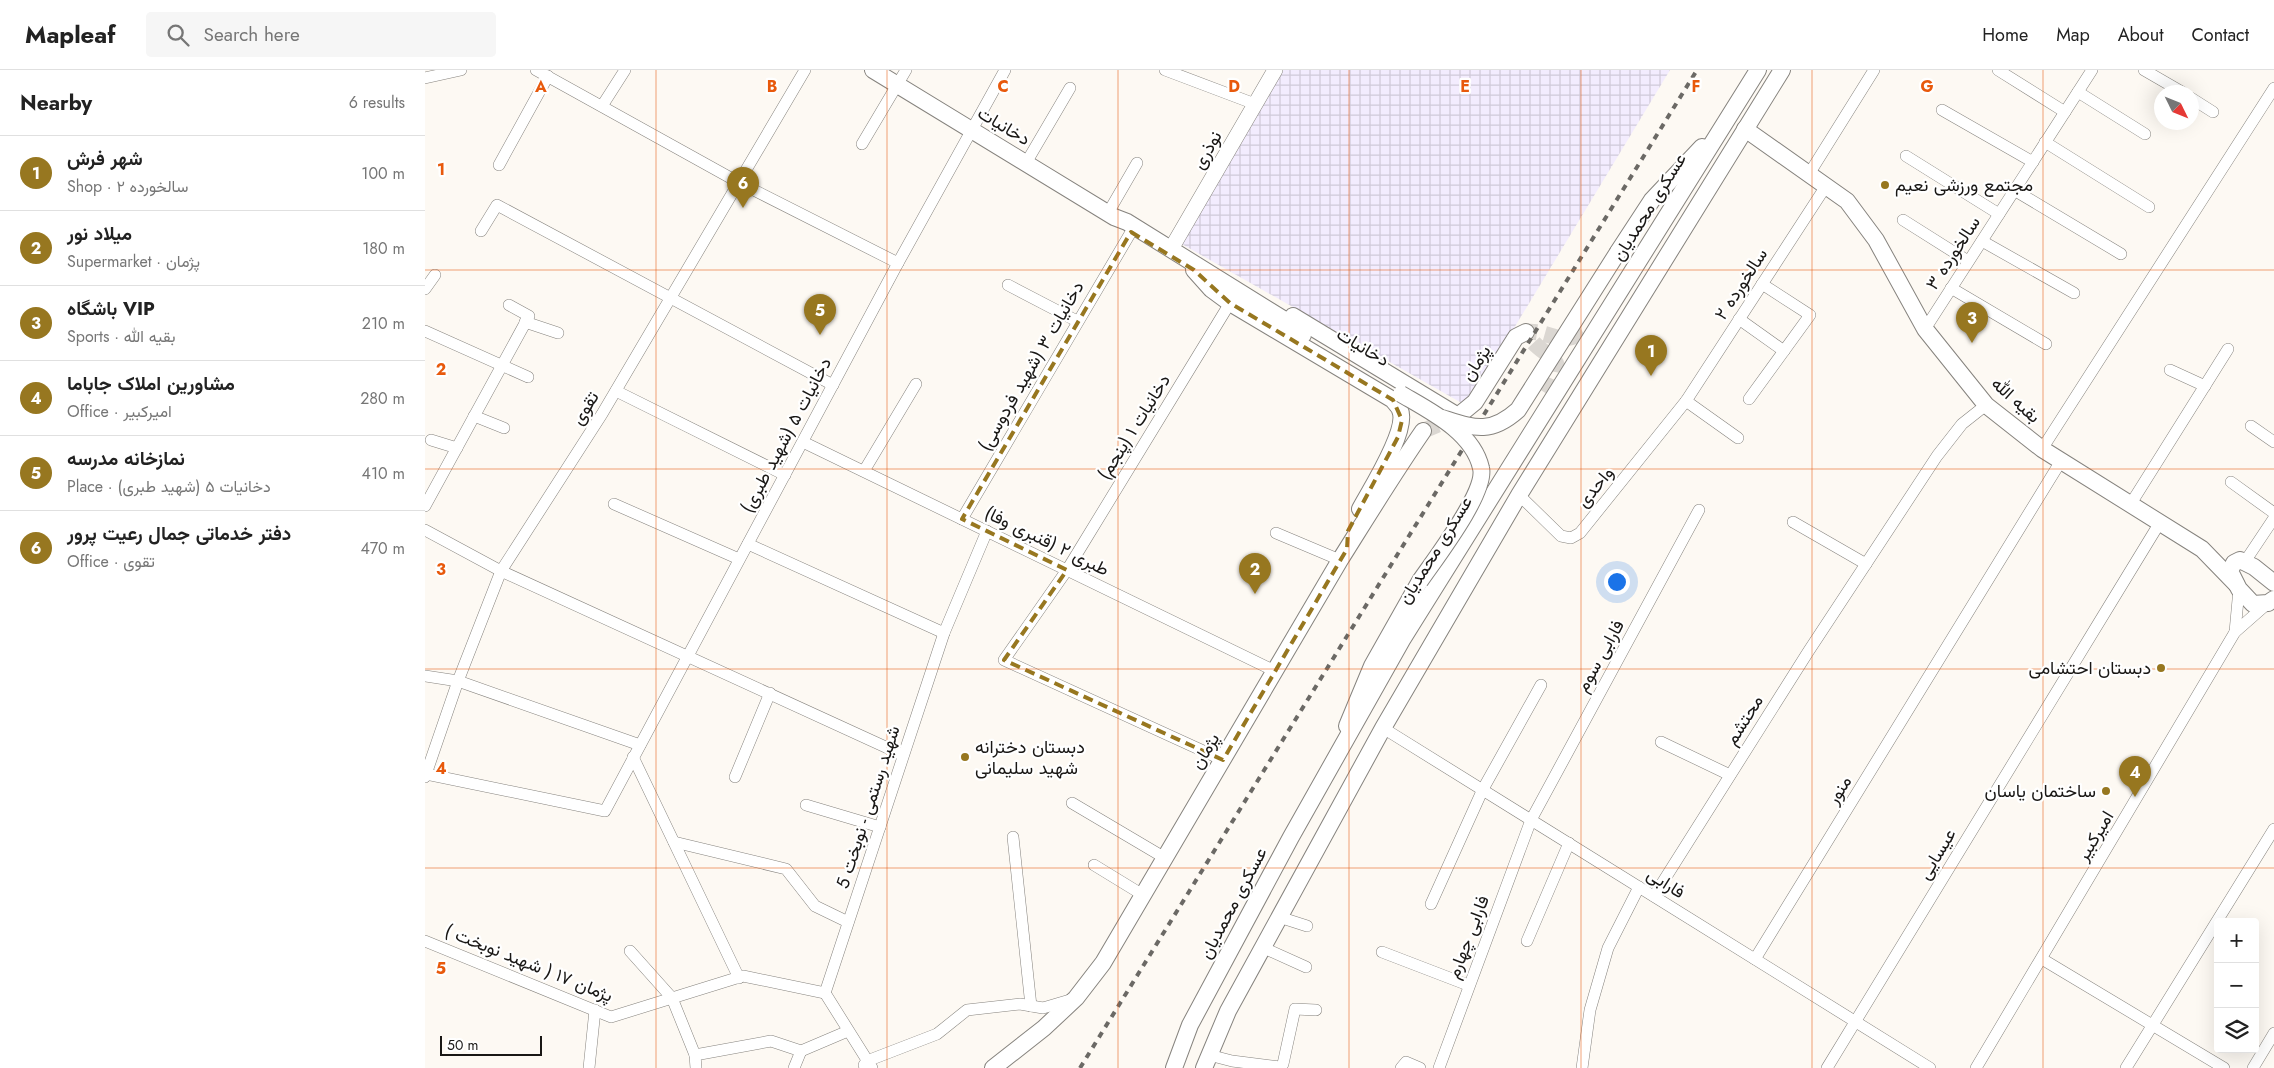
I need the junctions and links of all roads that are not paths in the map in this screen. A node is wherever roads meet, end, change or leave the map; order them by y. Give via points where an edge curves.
1 (461, 70) edge
2 (536, 70) edge
3 (625, 70) edge
4 (805, 70) edge
5 (873, 70) edge
6 (906, 70) edge
7 (1005, 70) edge
8 (1165, 70) edge
9 (1275, 70) edge
10 (1758, 70) edge
11 (1782, 70) edge
12 (1874, 70) edge
13 (1998, 70) edge
14 (2144, 70) edge
15 (2090, 71) edge
16 (548, 76) junction
17 (425, 78) edge
18 (897, 85) junction
19 (2170, 85) edge
20 (1070, 88) dead end
21 (2274, 88) edge
22 (2078, 92) junction
23 (2199, 103) edge
24 (1255, 104) junction
25 (602, 106) junction
26 (1942, 110) dead end
27 (2065, 112) junction
28 (2213, 112) dead end
29 (1726, 122) junction
30 (971, 130) junction
31 (1745, 130) junction
32 (2145, 134) dead end
33 (2045, 142) junction
34 (862, 144) dead end
35 (1906, 156) dead end
36 (2033, 162) junction
37 (1026, 163) junction
38 (1137, 164) dead end
39 (499, 165) dead end
40 (1809, 174) junction
41 (738, 182) junction
42 (1825, 186) junction
43 (2015, 190) junction
44 (2149, 207) dead end
45 (1670, 211) junction
46 (1999, 214) junction
47 (1111, 215) junction
48 (1903, 220) dead end
49 (481, 230) dead end
50 (1131, 232) junction
51 (1981, 241) junction
52 (1171, 248) junction
53 (2121, 254) dead end
54 (1968, 261) junction
55 (898, 264) junction
56 (1195, 267) junction
57 (435, 276) dead end
58 (1762, 284) junction
59 (1008, 285) dead end
60 (1951, 288) junction
61 (425, 289) edge
62 (2074, 293) dead end
63 (671, 296) junction
64 (1230, 303) junction
65 (509, 305) dead end
66 (527, 319) junction
67 (1739, 319) junction
68 (1077, 321) junction
69 (1925, 328) junction
70 (425, 331) edge
71 (1585, 331) tunnel mouth
72 (1526, 332) dead end
73 (558, 333) dead end
74 (2046, 344) dead end
75 (2228, 349) dead end
76 (1784, 351) junction
77 (502, 365) junction
78 (2169, 370) dead end
79 (528, 377) dead end
80 (916, 384) dead end
81 (833, 385) junction
82 (2205, 386) junction
83 (616, 391) junction
84 (1749, 398) dead end
85 (1686, 401) junction
86 (1986, 404) junction
87 (1540, 405) tunnel mouth
88 (474, 416) junction
89 (1450, 417) junction
90 (2251, 426) dead end
91 (504, 428) dead end
92 (1423, 431) tunnel mouth
93 (1738, 438) dead end
94 (431, 440) dead end
95 (803, 442) junction
96 (2274, 442) edge
97 (457, 448) junction
98 (2042, 449) junction
99 (2061, 461) junction
100 (864, 471) junction
101 (785, 475) junction
102 (2231, 482) dead end
103 (1519, 495) junction
104 (614, 504) dead end
105 (2130, 505) junction
106 (425, 506) edge
107 (1699, 510) dead end
108 (2274, 513) edge
109 (2274, 518) edge
110 (962, 519) junction
111 (1793, 522) dead end
112 (2159, 524) junction
113 (425, 530) edge
114 (987, 531) junction
115 (1276, 533) dead end
116 (748, 544) junction
117 (2202, 549) junction
118 (1343, 555) junction
119 (739, 559) junction
120 (2242, 561) junction
121 (1866, 564) junction
122 (501, 570) junction
123 (1067, 570) junction
124 (2274, 583) edge
125 (2237, 587) junction
126 (2272, 601) edge
127 (2235, 632) junction
128 (944, 633) junction
129 (1402, 640) junction
130 (688, 655) junction
131 (1275, 671) junction
132 (425, 676) edge
133 (458, 681) junction
134 (1541, 685) dead end
135 (770, 693) junction
136 (1362, 714) junction
137 (1383, 728) junction
138 (1661, 742) dead end
139 (640, 745) junction
140 (903, 755) junction
141 (633, 757) junction
142 (1336, 757) junction
143 (1223, 760) junction
144 (1730, 775) junction
145 (425, 776) edge
146 (735, 777) dead end
147 (1483, 789) junction
148 (1072, 803) dead end
149 (806, 805) dead end
150 (1531, 820) junction
151 (880, 827) junction
152 (2274, 829) edge
153 (1013, 837) dead end
154 (674, 842) junction
155 (1569, 843) junction
156 (1165, 858) junction
157 (1094, 866) dead end
158 (1639, 887) junction
159 (1143, 895) junction
160 (1654, 896) junction
161 (1431, 904) dead end
162 (1279, 918) junction
163 (848, 922) junction
164 (1307, 926) dead end
165 (425, 941) edge
166 (1527, 941) dead end
167 (1263, 948) junction
168 (630, 950) dead end
169 (1382, 952) dead end
170 (1755, 959) junction
171 (2042, 959) junction
172 (1306, 967) dead end
173 (739, 978) junction
174 (1468, 985) junction
175 (825, 993) junction
176 (672, 998) junction
177 (1076, 998) junction
178 (1031, 1006) junction
179 (595, 1010) junction
180 (1316, 1010) dead end
181 (1856, 1022) junction
182 (2152, 1025) junction
183 (848, 1031) junction
184 (2274, 1033) edge
185 (801, 1051) junction
186 (695, 1055) junction
187 (1207, 1061) edge
188 (867, 1066) edge
189 (589, 1068) edge
190 (696, 1068) edge
191 (794, 1068) edge
192 (993, 1068) edge
193 (1175, 1068) edge
194 (1401, 1068) edge
195 (1420, 1068) edge
196 (1439, 1068) edge
197 (1582, 1068) edge
198 (1827, 1068) edge
199 (1930, 1068) edge
200 (1976, 1068) edge
201 (2126, 1068) edge
202 (2224, 1068) edge
203 (2253, 1068) edge

1 - 17 street
2 - 16 street
3 - 25 street
4 - 41 street, تقوی
5 - 18 main road, دخانیات
6 - 18 street
7 - 30 street, دخانیات ۵ (شهید طبری)
8 - 24 street
9 - 24 street, نوذری
10 - 29 main road, عسکری محمدیان
11 - 31 main road
12 - 40 street
13 - 27 street
14 - 19 street
15 - 22 street, سالخورده ۳
16 - 25 street
16 - 39 street
18 - 30 main road, دخانیات
18 - 34 street
20 - 37 street
21 - 98 street
22 - 27 street, سالخورده ۳
22 - 32 street
23 - 28 street
24 - 52 street, نوذری
25 - 41 street
26 - 36 street
27 - 33 street, سالخورده ۳
29 - 45 main road, عسکری محمدیان
29 - 89 main road, bridge via 1652,200 1518,410 1509,418 1477,429
30 - 37 main road, دخانیات
30 - 55 street, دخانیات ۵ (شهید طبری)
31 - 40 main road, بقیه الله
31 - 103 main road
33 - 36 street, سالخورده ۳
33 - 44 street
35 - 46 street
36 - 43 street, سالخورده ۳
37 - 47 main road, دخانیات
38 - 47 street
40 - 42 main road, بقیه الله
41 - 55 street
41 - 63 street, تقوی
42 - 58 street, سالخورده ۲
42 - 69 main road, بقیه الله via 1847,202 1876,240
43 - 46 street, سالخورده ۳
43 - 53 street
45 - 71 main road via 1659,215
45 - 129 main road, عسکری محمدیان
46 - 51 street, سالخورده ۳
47 - 50 main road, دخانیات
47 - 52 main road, دخانیات
48 - 54 street
49 - 63 street via 497,205
50 - 56 main road, دخانیات
50 - 68 street, دخانیات ۳ (شهید فردوسی)
51 - 54 street, سالخورده ۳
51 - 62 street
52 - 56 main road, دخانیات
54 - 60 street, سالخورده ۳
55 - 81 street, دخانیات ۵ (شهید طبری)
56 - 64 main road via 1211,289
56 - 89 main road, دخانیات, bridge via 1289,322 1303,335 1401,394
56 - 89 main road via 1222,274
57 - 61 street
58 - 67 street, سالخورده ۲
58 - 76 street via 1810,315
59 - 68 street
60 - 69 street, سالخورده ۳
60 - 74 street
63 - 81 street
63 - 83 street, تقوی
64 - 118 main road via 1393,400 1400,410 1402,420 1397,437 1349,531
64 - 123 street, دخانیات ۱ (پنجم)
65 - 66 street
66 - 73 street
66 - 77 street
67 - 76 street
67 - 85 street, سالخورده ۲
68 - 110 street, دخانیات ۳ (شهید فردوسی)
69 - 86 main road, بقیه الله
70 - 77 street
72 - 89 main road, پژمان via 1516,337 1475,402
75 - 82 street
76 - 84 street
77 - 79 street
77 - 88 street
78 - 82 street
80 - 100 street
81 - 95 street, دخانیات ۵ (شهید طبری)
82 - 105 street
83 - 101 street
83 - 122 street, تقوی
85 - 93 street
85 - 103 street, واحدی via 1580,533 1571,538 1561,536
86 - 98 main road, بقیه الله
86 - 121 street, محتشم via 1962,424 1937,456
87 - 129 main road via 1409,616
88 - 91 street
88 - 97 street
89 - 142 main road, bridge via 1482,468 1481,484 1474,501 1420,581 1371,666
90 - 96 street
92 - 118 main road, پژمان
94 - 97 street
95 - 100 street, طبری ۲ (قنبری وفا)
95 - 101 street, دخانیات ۵ (شهید طبری)
97 - 106 street
98 - 99 main road, بقیه الله
99 - 105 main road, بقیه الله
99 - 170 street, منور
100 - 110 street, طبری ۲ (قنبری وفا)
101 - 116 street, دخانیات ۵ (شهید طبری)
102 - 108 street
103 - 137 main road
104 - 119 street
105 - 112 main road, بقیه الله
107 - 150 street, فارابی سوم
109 - 120 street
110 - 114 street, طبری ۲ (قنبری وفا)
111 - 121 street
112 - 117 main road, بقیه الله
112 - 181 street, عیسایی
113 - 122 street
114 - 123 street, طبری ۲ (قنبری وفا)
114 - 128 street, شهید رستمی - نوبخت 5
115 - 118 street
116 - 119 street, دخانیات ۵ (شهید طبری)
116 - 128 street
117 - 120 main road
117 - 125 main road
118 - 131 main road, پژمان
119 - 130 street, دخانیات ۵ (شهید طبری)
120 - 124 main road
120 - 125 main road via 2235,563 2230,571
121 - 144 street, محتشم
122 - 130 street
122 - 133 street, تقوی
123 - 131 street, طبری ۲ (قنبری وفا)
123 - 143 street, دخانیات ۱ (پنجم) via 1004,660
125 - 126 main road via 2253,604
125 - 127 street
126 - 127 street, امیرکبیر
127 - 171 street, امیرکبیر
128 - 140 street, شهید رستمی - نوبخت 5
129 - 136 main road, عسکری محمدیان
130 - 135 street
130 - 139 street, دخانیات ۵ (شهید طبری)
131 - 143 main road, پژمان
132 - 133 street
133 - 139 street
133 - 145 street, تقوی
134 - 147 street
135 - 140 street
135 - 146 street
136 - 137 main road
136 - 142 main road, عسکری محمدیان
137 - 147 street, فارابی
137 - 162 main road
138 - 144 street
139 - 141 street, دخانیات ۵ (شهید طبری)
140 - 151 street, شهید رستمی - نوبخت 5
141 - 145 street, دخانیات ۵ (شهید طبری) via 605,811
141 - 154 street
142 - 193 main road, عسکری محمدیان via 1190,1025
143 - 156 main road, پژمان
144 - 160 street, محتشم
147 - 150 street, فارابی
147 - 161 street
148 - 156 street
149 - 151 street
150 - 155 street, فارابی
150 - 174 street, فارابی چهارم
151 - 163 street, شهید رستمی - نوبخت 5
152 - 182 street
153 - 178 street
154 - 163 street via 786,869 815,906
154 - 173 street
155 - 158 street, فارابی
155 - 166 street
156 - 159 main road, پژمان
157 - 159 street
158 - 160 street, فارابی
158 - 197 street via 1608,948 1590,1010
159 - 177 main road, پژمان via 1103,963
160 - 170 street, فارابی
162 - 164 street
162 - 167 main road
163 - 175 street, شهید رستمی - نوبخت 5
165 - 179 street, پژمان ۱۷ ( شهید نوبخت )
167 - 172 street
167 - 187 main road via 1228,1012
168 - 176 street
169 - 174 street
170 - 181 street, فارابی
171 - 182 street
171 - 200 street, امیرکبیر
173 - 175 street, پژمان ۱۷ ( شهید نوبخت ) via 743,976
173 - 176 street, پژمان ۱۷ ( شهید نوبخت )
174 - 196 street, فارابی چهارم
175 - 183 street
176 - 179 street, پژمان ۱۷ ( شهید نوبخت ) via 611,1017
176 - 186 street
177 - 178 street via 1043,1008
177 - 192 main road, پژمان
178 - 188 street via 1020,1004 967,1010 937,1034
179 - 189 street
180 - 187 street via 1295,1009 1280,1067
181 - 198 street, عیسایی
181 - 199 street, فارابی
182 - 201 street
182 - 202 street
183 - 185 street
183 - 188 street
184 - 203 street
185 - 186 street via 771,1041
185 - 191 street
186 - 190 street
194 - 195 street via 1406,1062

